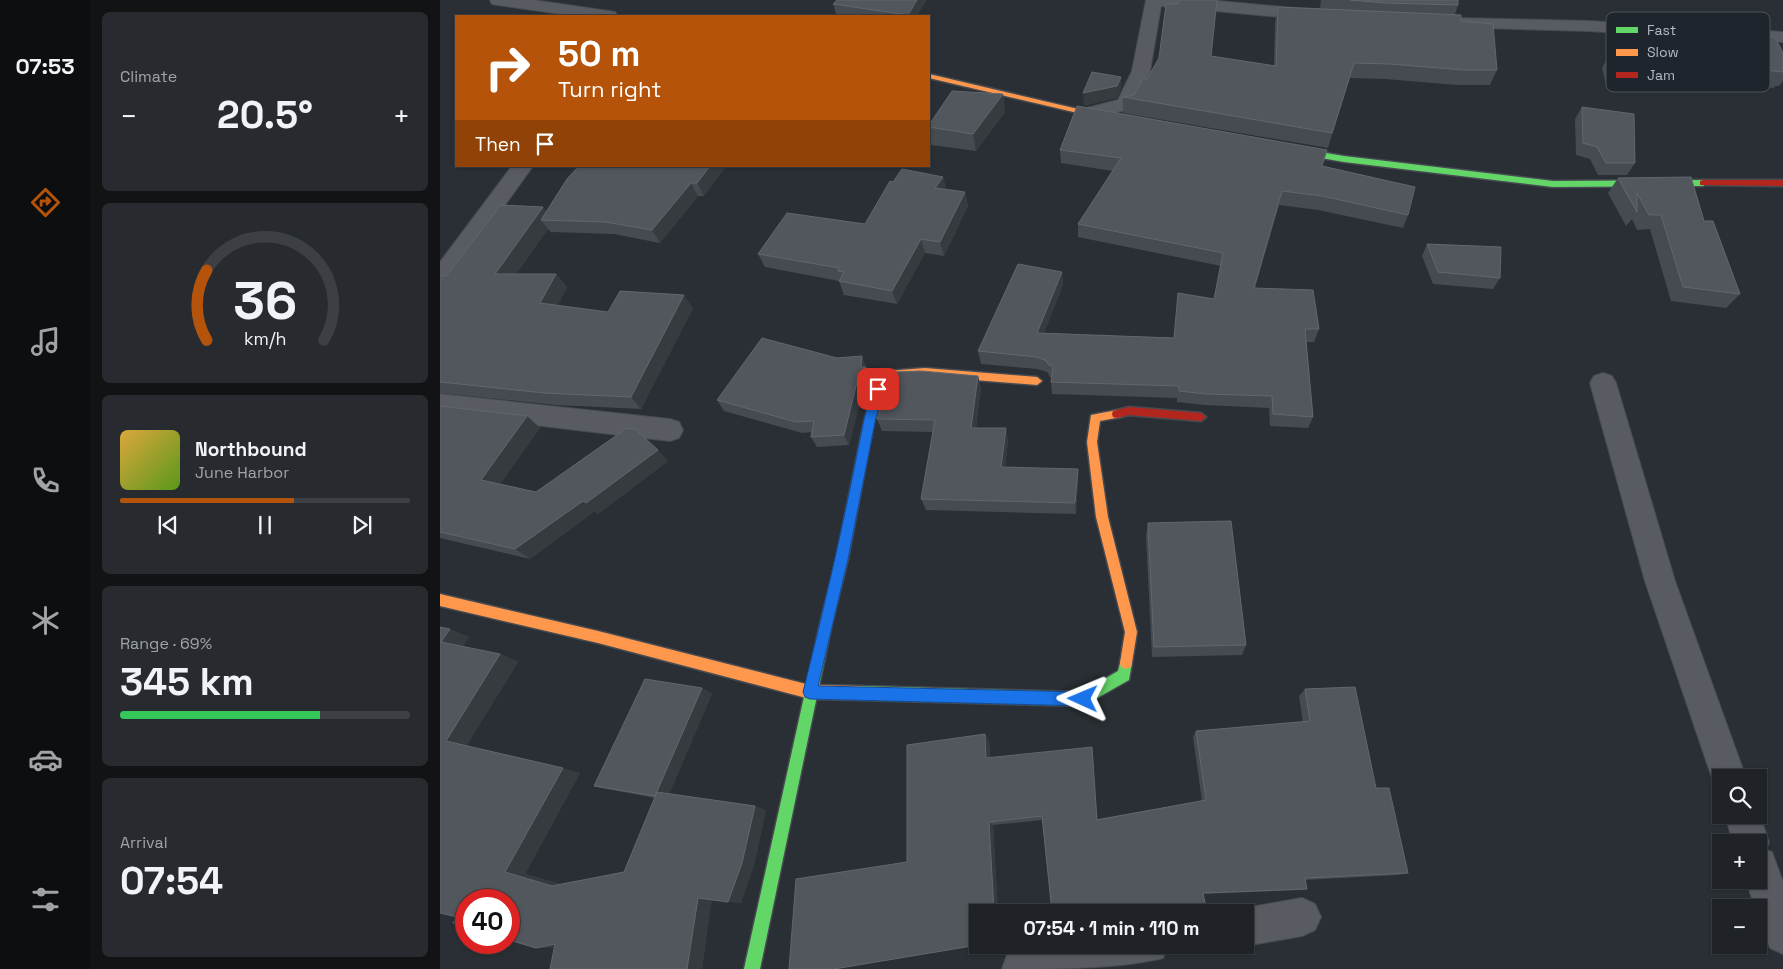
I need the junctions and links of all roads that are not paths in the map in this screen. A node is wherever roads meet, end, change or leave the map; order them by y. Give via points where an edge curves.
1 (498, 0) edge
2 (1154, 0) edge
3 (601, 15) edge
4 (1335, 17) edge
5 (1442, 22) edge
6 (1606, 27) edge
7 (1770, 36) edge
8 (1783, 37) edge
9 (930, 76) edge
10 (1086, 114) junction
11 (1125, 121) edge
12 (1277, 148) edge
13 (522, 167) edge
14 (1783, 183) edge
15 (440, 278) edge
16 (1037, 381) dead end
17 (1603, 383) dead end
18 (440, 404) edge
19 (1201, 417) dead end
20 (670, 430) dead end
21 (440, 600) edge
22 (810, 692) junction
23 (1726, 769) edge
24 (1767, 888) edge
25 (1302, 917) dead end
26 (1254, 926) edge
27 (1783, 935) edge
28 (1101, 954) edge
29 (752, 969) edge
30 (1020, 969) edge

1 - 3 street
2 - 4 street
2 - 10 street via 1141,71 1126,104
5 - 6 street
7 - 8 street
9 - 10 street
10 - 11 street
12 - 14 street via 1553,184
13 - 15 street
16 - 22 street via 925,372 890,374 878,389
17 - 23 street via 1660,581
18 - 20 street
19 - 22 street via 1130,411 1095,418 1092,442 1102,517 1131,632 1124,675 1083,699
21 - 22 street
22 - 29 street
24 - 27 street
25 - 26 street
28 - 30 street

